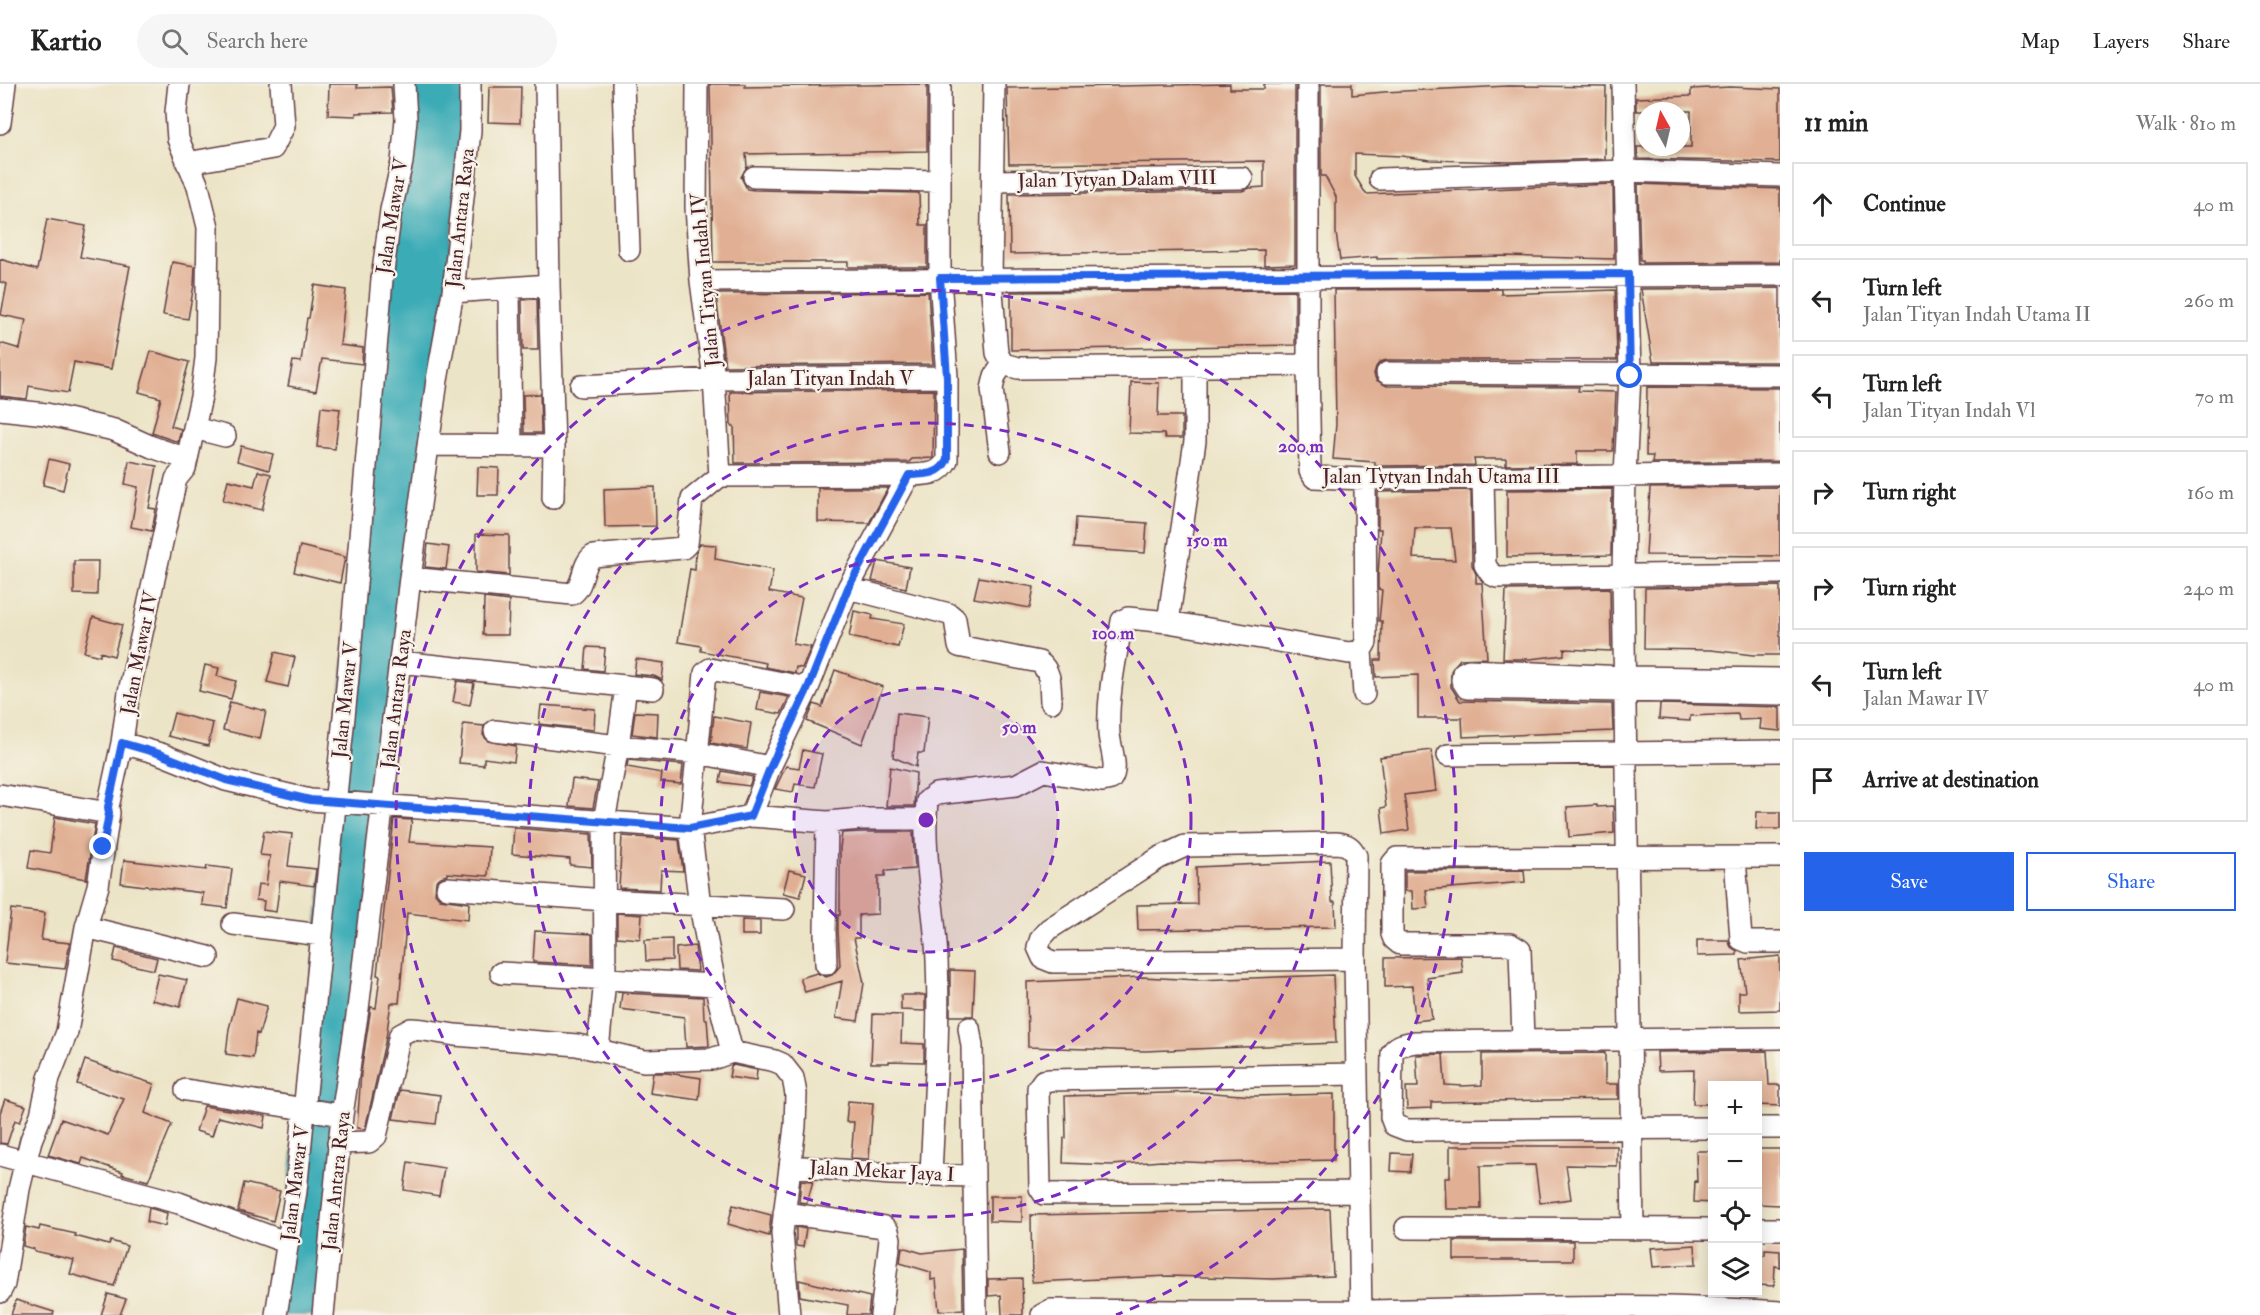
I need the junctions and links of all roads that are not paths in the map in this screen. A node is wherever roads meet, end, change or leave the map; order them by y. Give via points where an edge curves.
1 (5, 84) edge
2 (179, 84) edge
3 (280, 84) edge
4 (404, 84) edge
5 (471, 84) edge
6 (546, 84) edge
7 (622, 84) edge
8 (698, 84) edge
9 (940, 84) edge
10 (994, 84) edge
11 (1308, 84) edge
12 (1623, 84) edge
13 (0, 123) edge
14 (187, 163) junction
15 (1626, 171) junction
16 (1780, 176) edge
17 (754, 177) dead end
18 (1242, 178) dead end
19 (1380, 179) dead end
20 (938, 181) junction
21 (993, 181) junction
22 (629, 250) dead end
23 (1628, 274) junction
24 (1780, 275) edge
25 (1308, 277) junction
26 (940, 278) junction
27 (992, 279) junction
28 (549, 280) junction
29 (701, 281) junction
30 (509, 289) junction
31 (453, 292) junction
32 (1003, 364) junction
33 (1195, 365) junction
34 (1308, 365) junction
35 (1387, 373) dead end
36 (1780, 375) edge
37 (1630, 376) junction
38 (947, 377) junction
39 (714, 379) junction
40 (580, 386) dead end
41 (0, 409) edge
42 (194, 428) junction
43 (225, 436) dead end
44 (428, 445) junction
45 (511, 446) junction
46 (554, 446) junction
47 (1000, 452) dead end
48 (187, 459) junction
49 (1780, 474) edge
50 (909, 475) junction
51 (1625, 475) junction
52 (720, 476) junction
53 (1483, 478) junction
54 (1365, 479) junction
55 (553, 498) dead end
56 (1780, 573) edge
57 (1623, 574) junction
58 (410, 578) junction
59 (848, 588) junction
60 (1168, 622) junction
61 (1361, 651) junction
62 (400, 662) junction
63 (1780, 679) edge
64 (1626, 684) junction
65 (626, 686) junction
66 (808, 688) junction
67 (653, 689) dead end
68 (1364, 694) dead end
69 (1780, 694) edge
70 (1051, 702) dead end
71 (495, 731) dead end
72 (122, 743) junction
73 (618, 746) junction
74 (1780, 751) edge
75 (1627, 752) junction
76 (699, 753) junction
77 (1448, 755) dead end
78 (770, 768) junction
79 (0, 795) edge
80 (335, 801) junction
81 (384, 805) junction
82 (109, 813) junction
83 (751, 816) junction
84 (926, 819) junction
85 (604, 821) junction
86 (827, 822) junction
87 (690, 828) junction
88 (1780, 857) edge
89 (1735, 858) junction
90 (1627, 859) junction
91 (447, 888) dead end
92 (605, 900) junction
93 (700, 905) junction
94 (784, 909) dead end
95 (233, 924) dead end
96 (86, 927) junction
97 (321, 935) junction
98 (1780, 942) edge
99 (208, 957) dead end
100 (1355, 959) junction
101 (826, 964) dead end
102 (501, 973) dead end
103 (604, 980) junction
104 (714, 985) junction
105 (969, 1028) dead end
106 (1780, 1038) edge
107 (1630, 1039) junction
108 (1523, 1040) junction
109 (598, 1050) junction
110 (732, 1052) junction
111 (1358, 1074) junction
112 (186, 1090) dead end
113 (305, 1110) junction
114 (335, 1115) junction
115 (1631, 1127) junction
116 (1708, 1128) edge
117 (1762, 1128) edge
118 (1780, 1128) edge
119 (338, 1143) junction
120 (0, 1155) edge
121 (26, 1163) junction
122 (790, 1166) junction
123 (931, 1175) junction
124 (975, 1176) junction
125 (1359, 1192) junction
126 (784, 1213) junction
127 (1406, 1228) dead end
128 (1633, 1229) junction
129 (1708, 1229) edge
130 (1762, 1229) edge
131 (1780, 1229) edge
132 (288, 1243) junction
133 (0, 1292) edge
134 (1780, 1312) edge
135 (1361, 1313) edge
136 (276, 1315) edge
137 (323, 1315) edge
138 (789, 1315) edge
139 (881, 1315) edge
140 (976, 1315) edge
141 (1042, 1315) edge

1 - 13 street
2 - 14 street, Jalan Mawar IV via 176,122
3 - 14 street via 284,126 273,148
4 - 80 street, Jalan Mawar V via 403,151 382,279
5 - 31 street, Jalan Antara Raya via 470,131
6 - 28 street
7 - 22 street
8 - 29 street, Jalan Tityan Indah IV via 696,207
9 - 20 street
10 - 21 street
11 - 25 street, Jalan Tytyan Indah Utama III
12 - 15 street
14 - 42 street, Jalan Mawar IV via 198,186 207,227 206,358
15 - 16 street
15 - 19 street
15 - 23 street
17 - 20 street
18 - 21 street, Jalan Tytyan Dalam VIII
20 - 26 street
21 - 27 street
23 - 24 street
23 - 25 street
23 - 37 street
25 - 27 street
25 - 34 street, Jalan Tytyan Indah Utama III
26 - 27 street
26 - 29 street
26 - 38 street
27 - 32 street via 997,353
28 - 30 street
28 - 46 street
29 - 39 street, Jalan Tityan Indah IV
30 - 31 street
30 - 45 street
31 - 44 street, Jalan Antara Raya
32 - 33 street via 1018,368
32 - 47 street via 992,389
33 - 34 street
33 - 60 street via 1195,441
34 - 54 street, Jalan Tytyan Indah Utama III via 1311,474 1318,478
35 - 37 street
36 - 37 street
37 - 51 street
38 - 39 street, Jalan Tityan Indah V
38 - 50 street via 947,460 933,474
39 - 40 street, Jalan Tityan Indah V
39 - 52 street, Jalan Tityan Indah IV
41 - 48 street via 46,414 114,430
42 - 43 street
42 - 48 street, Jalan Mawar IV
44 - 45 street
44 - 58 street, Jalan Antara Raya
45 - 46 street
46 - 55 street
48 - 72 street, Jalan Mawar IV via 176,478 129,692
49 - 51 street, Jalan Tytyan Indah Utama III
50 - 52 street
50 - 59 street
51 - 53 street, Jalan Tytyan Indah Utama III
51 - 57 street
52 - 58 street via 692,499 686,546 593,556 579,588 572,594
53 - 54 street, Jalan Tytyan Indah Utama III
53 - 57 street via 1485,565 1491,574
54 - 61 street via 1366,642
56 - 57 street
57 - 64 street
58 - 62 street, Jalan Antara Raya
59 - 66 street
59 - 70 street via 950,614 955,619 959,646 1039,662 1049,674
60 - 61 street via 1349,653
60 - 84 street via 1128,618 1122,621 1109,706 1114,772 1111,779 1043,771 1016,785 936,794 927,801
61 - 68 street
62 - 65 street
62 - 81 street, Jalan Antara Raya
63 - 64 street
64 - 64 street via 1467,688 1462,680 1463,673 1469,670
64 - 69 street
64 - 75 street
65 - 67 street
65 - 73 street
66 - 76 street via 706,671
66 - 78 street
71 - 73 street
72 - 80 street via 235,782 310,800
72 - 82 street, Jalan Mawar IV
73 - 76 street
73 - 85 street
74 - 75 street
75 - 77 street
75 - 90 street
76 - 78 street
76 - 87 street
78 - 83 street
79 - 82 street
80 - 81 street
80 - 97 street, Jalan Mawar V
81 - 85 street
81 - 114 street, Jalan Antara Raya via 358,1009
82 - 96 street, Jalan Mawar IV via 98,886
83 - 86 street
83 - 87 street
84 - 86 street
84 - 123 street via 938,1003
85 - 87 street
85 - 92 street
86 - 101 street
87 - 93 street
88 - 89 street
89 - 90 street
89 - 98 street via 1741,939
90 - 107 street
90 - 108 street via 1394,860 1392,934 1396,942 1510,944 1520,950
91 - 92 street
92 - 93 street
92 - 103 street
93 - 94 street
93 - 104 street
95 - 97 street
96 - 99 street
96 - 121 street, Jalan Mawar IV via 67,1032 49,1078
97 - 113 street, Jalan Mawar V
100 - 100 street via 1053,962 1043,958 1038,947 1049,929 1159,858 1185,846 1336,843 1347,844 1356,856
100 - 111 street
102 - 103 street
103 - 104 street
103 - 109 street
104 - 110 street
105 - 124 street
106 - 107 street
107 - 108 street
107 - 115 street
108 - 115 street via 1415,1042 1395,1048 1391,1117 1395,1125 1407,1130
109 - 110 street via 644,1060 712,1059
109 - 119 street via 411,1029 400,1035 376,1136 369,1142
110 - 122 street via 775,1061 793,1078 796,1104
111 - 125 street
111 - 125 street via 1050,1080 1043,1081 1038,1088 1040,1188 1044,1194
112 - 113 street
113 - 114 street
113 - 132 street, Jalan Mawar V
114 - 119 street, Jalan Antara Raya
115 - 116 street
115 - 128 street
117 - 118 street
119 - 137 street, Jalan Antara Raya
120 - 121 street
121 - 132 street via 179,1203
121 - 133 street, Jalan Mawar IV
122 - 123 street, Jalan Mekar Jaya I
122 - 126 street
123 - 124 street, Jalan Mekar Jaya I
124 - 140 street
125 - 135 street
126 - 138 street
126 - 139 street via 884,1227 888,1231
127 - 128 street
128 - 129 street
130 - 131 street
132 - 136 street, Jalan Mawar V
134 - 135 street via 1594,1306
135 - 141 street via 1051,1310

